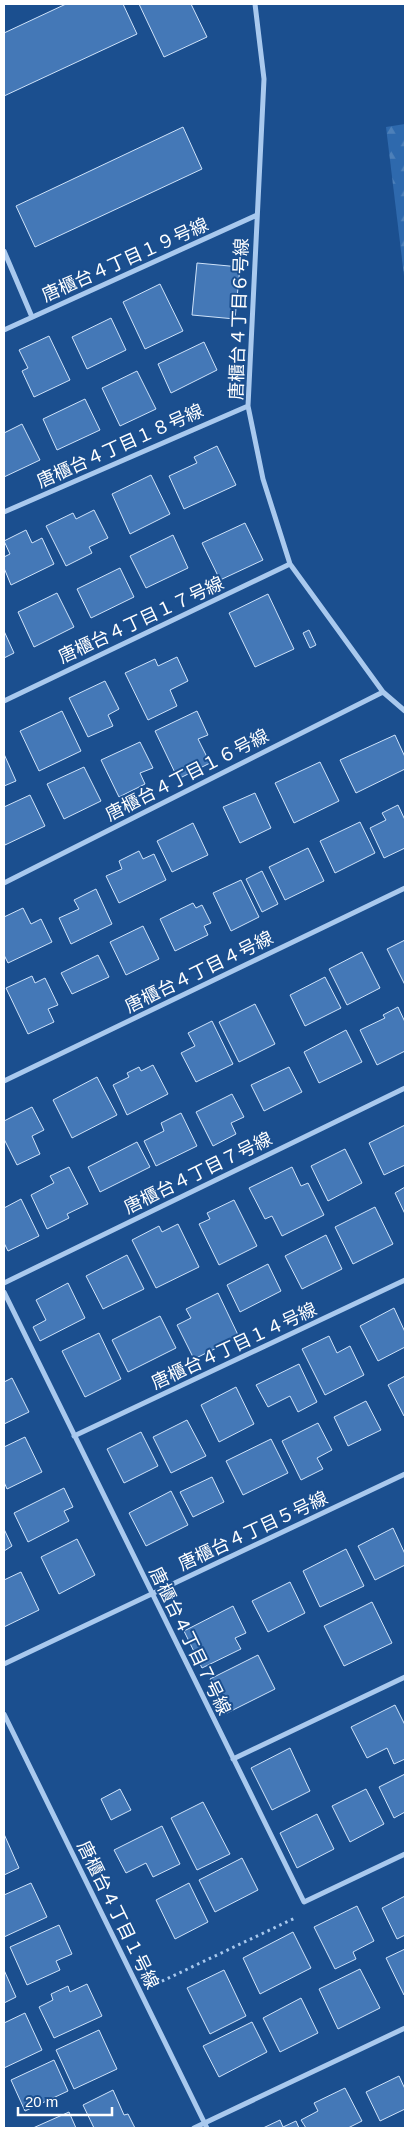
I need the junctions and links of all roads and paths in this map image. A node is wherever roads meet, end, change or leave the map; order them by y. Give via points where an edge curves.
1 (255, 4) edge
2 (257, 215) junction
3 (4, 252) edge
4 (32, 317) junction
5 (4, 330) edge
6 (248, 406) junction
7 (4, 512) edge
8 (290, 564) junction
9 (383, 692) junction
10 (4, 701) edge
11 (405, 711) edge
12 (4, 883) edge
13 (405, 888) edge
14 (4, 1081) edge
15 (405, 1088) edge
16 (405, 1280) edge
17 (4, 1283) edge
18 (4, 1292) edge
19 (74, 1436) junction
20 (405, 1474) edge
21 (151, 1594) junction
22 (4, 1664) edge
23 (405, 1677) edge
24 (4, 1714) edge
25 (233, 1759) junction
26 (405, 1854) edge
27 (304, 1902) junction
28 (140, 1992) junction
29 (405, 2028) edge
30 (206, 2126) edge
31 (194, 2128) edge

1 - 2 street, 唐櫃台４丁目６号線 via 264,79
2 - 4 street, 唐櫃台４丁目１９号線
2 - 6 street, 唐櫃台４丁目６号線
3 - 4 street
4 - 5 street, 唐櫃台４丁目１９号線
6 - 7 street, 唐櫃台４丁目１８号線
6 - 8 street, 唐櫃台４丁目６号線 via 264,479
8 - 9 street, 唐櫃台４丁目６号線
8 - 10 street, 唐櫃台４丁目１７号線
9 - 11 street, 唐櫃台４丁目６号線
9 - 12 street, 唐櫃台４丁目１６号線
13 - 14 street, 唐櫃台４丁目４号線
15 - 17 street, 唐櫃台４丁目７号線
16 - 19 street, 唐櫃台４丁目１４号線
18 - 19 street, 唐櫃台４丁目７号線
19 - 21 street, 唐櫃台４丁目７号線
20 - 21 street, 唐櫃台４丁目５号線
21 - 22 street, 唐櫃台４丁目５号線
21 - 25 street, 唐櫃台４丁目７号線
23 - 25 street
24 - 28 street, 唐櫃台４丁目１号線
25 - 27 street, 唐櫃台４丁目７号線
26 - 27 street
27 - 28 path via 297,1917
28 - 30 street, 唐櫃台４丁目１号線
29 - 30 street
30 - 31 street

